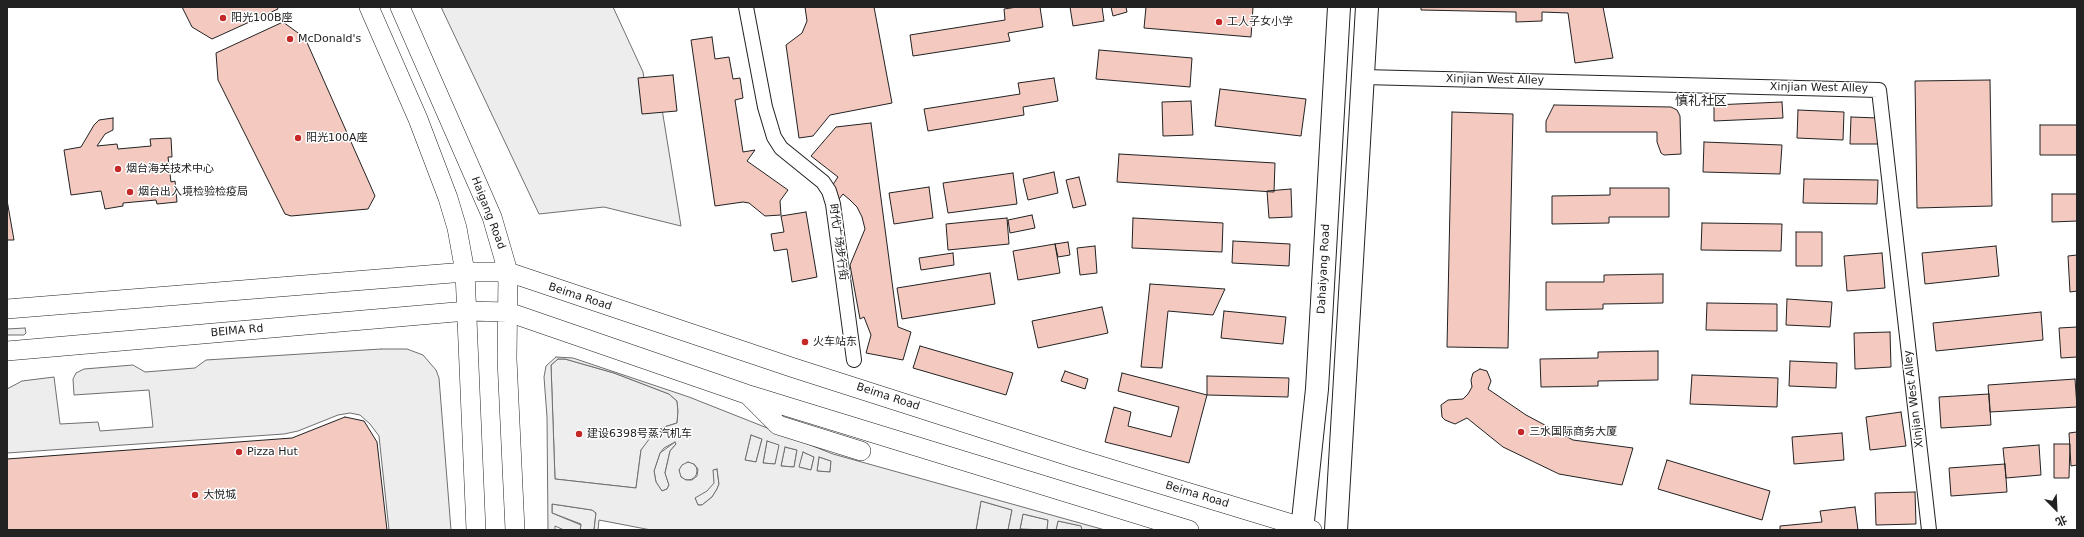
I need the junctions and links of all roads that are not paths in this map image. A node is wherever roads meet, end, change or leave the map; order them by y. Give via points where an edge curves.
1 (369, 7) edge
2 (400, 7) edge
3 (746, 7) edge
4 (1339, 7) edge
5 (1367, 7) edge
6 (1363, 77) junction
7 (465, 272) junction
8 (508, 272) junction
9 (7, 309) edge
10 (467, 312) junction
11 (508, 312) junction
12 (7, 351) edge
13 (854, 360) dead end
14 (746, 394) junction
15 (861, 451) dead end
16 (1305, 529) edge
17 (476, 530) edge
18 (516, 530) edge
19 (1189, 530) edge
20 (1336, 530) edge
21 (1929, 530) edge

1 - 7 main road via 408,95 448,198
2 - 8 main road, Haigang Road via 492,217
3 - 13 street, 时代广场步行街 via 774,137 781,148 823,182 833,204
4 - 16 highway, Dahaiyang Road via 1317,390
5 - 6 highway
6 - 20 highway
6 - 21 street, Xinjian West Alley via 1879,90
7 - 8 main road, Beima Road
7 - 9 main road
7 - 10 main road
8 - 11 main road, Haigang Road
8 - 16 main road, Beima Road via 1078,459
10 - 11 main road
10 - 12 main road, BEIMA Rd
10 - 17 main road
11 - 14 main road
11 - 18 main road, Haigang Road via 507,359
14 - 15 main road via 778,425
14 - 19 main road

